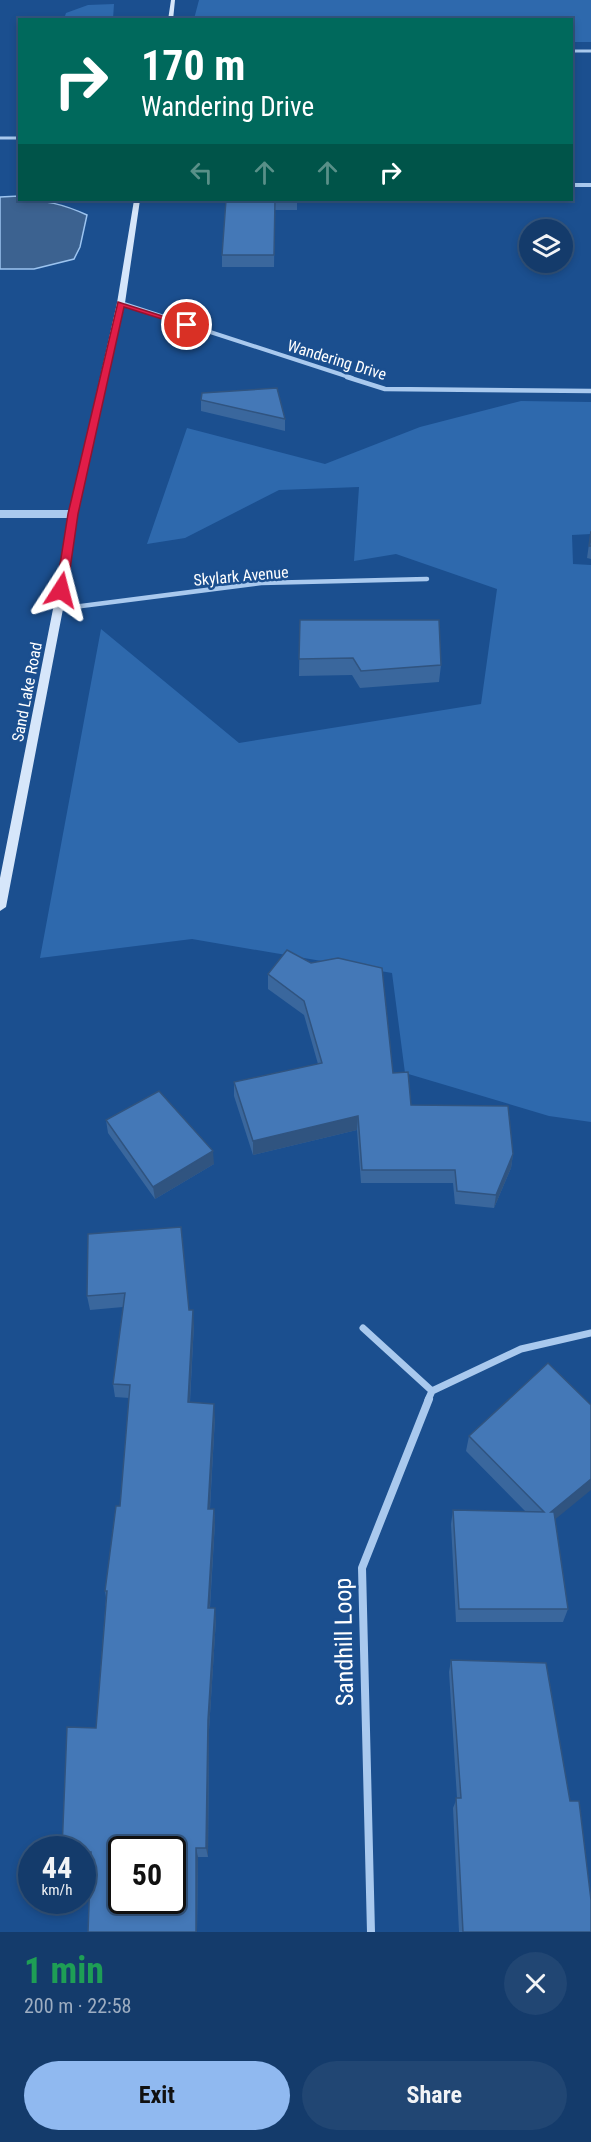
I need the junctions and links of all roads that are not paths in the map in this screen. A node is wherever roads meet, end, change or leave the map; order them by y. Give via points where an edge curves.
1 (173, 0) edge
2 (170, 18) edge
3 (573, 51) edge
4 (591, 51) edge
5 (0, 138) edge
6 (18, 138) edge
7 (573, 185) edge
8 (591, 185) edge
9 (137, 201) edge
10 (121, 303) junction
11 (591, 391) edge
12 (0, 514) edge
13 (73, 514) junction
14 (427, 579) dead end
15 (58, 609) junction
16 (0, 907) edge
17 (363, 1328) dead end
18 (591, 1333) edge
19 (432, 1391) junction
20 (371, 1932) edge

1 - 2 main road
3 - 4 street
5 - 6 street
7 - 8 street
9 - 10 main road, Sand Lake Road
10 - 11 street, Wandering Drive via 385,389
10 - 13 main road, Sand Lake Road
12 - 13 street
13 - 15 main road, Sand Lake Road
14 - 15 street, Skylark Avenue via 261,583
15 - 16 main road, Sand Lake Road
17 - 19 street
18 - 19 street via 521,1348
19 - 20 street, Sandhill Loop via 362,1568

